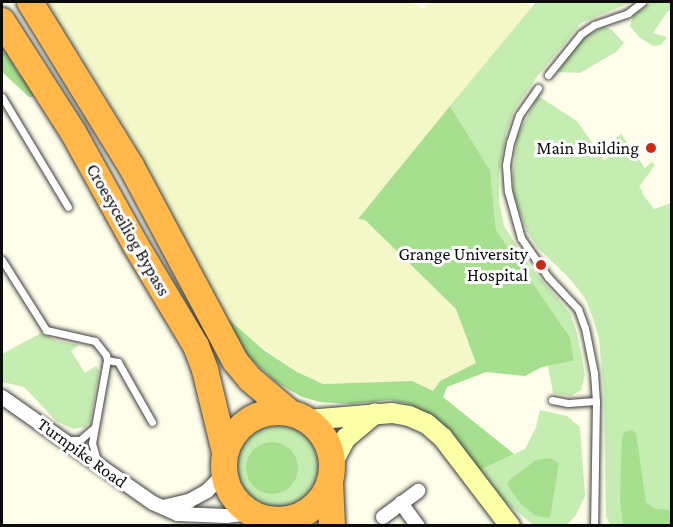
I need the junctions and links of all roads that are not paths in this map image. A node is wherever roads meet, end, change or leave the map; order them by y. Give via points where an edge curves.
1 (30, 2) edge
2 (642, 2) edge
3 (2, 21) edge
4 (548, 75) dead end
5 (538, 88) dead end
6 (2, 97) edge
7 (68, 207) dead end
8 (2, 260) edge
9 (107, 360) junction
10 (2, 397) edge
11 (552, 400) dead end
12 (596, 401) junction
13 (375, 414) junction
14 (298, 416) junction
15 (152, 422) dead end
16 (96, 426) junction
17 (60, 437) junction
18 (99, 463) junction
19 (225, 463) junction
20 (331, 472) junction
21 (418, 491) dead end
22 (401, 503) junction
23 (163, 507) junction
24 (382, 517) dead end
25 (265, 519) edge
26 (332, 525) edge
27 (418, 525) edge
28 (510, 525) edge
29 (594, 525) edge

1 - 14 highway, Croesyceiliog Bypass via 131,166 235,361 250,379
2 - 4 lane via 628,14 594,25 581,34
3 - 19 highway, Croesyceiliog Bypass via 73,132 196,346
5 - 12 lane via 519,116 510,142 507,191 521,238 548,277 578,309 590,348
6 - 7 lane
8 - 9 lane via 46,330 95,341
9 - 15 lane via 118,362
9 - 16 lane
10 - 17 street, Turnpike Road
11 - 12 lane
12 - 29 lane
13 - 14 main road
13 - 20 main road via 346,438
13 - 28 main road via 409,416 427,424 443,438
14 - 19 highway via 273,411 250,420 232,437
14 - 20 highway via 320,431 329,445
16 - 17 lane via 80,440
16 - 18 lane via 93,451
17 - 18 street, Turnpike Road
18 - 23 street, Turnpike Road via 129,488
19 - 23 street via 207,491 189,501
19 - 25 highway via 233,496
20 - 25 highway via 320,500 306,513 287,519
20 - 26 highway
21 - 22 street
22 - 24 street
22 - 27 street
23 - 25 street, Turnpike Road via 178,514

